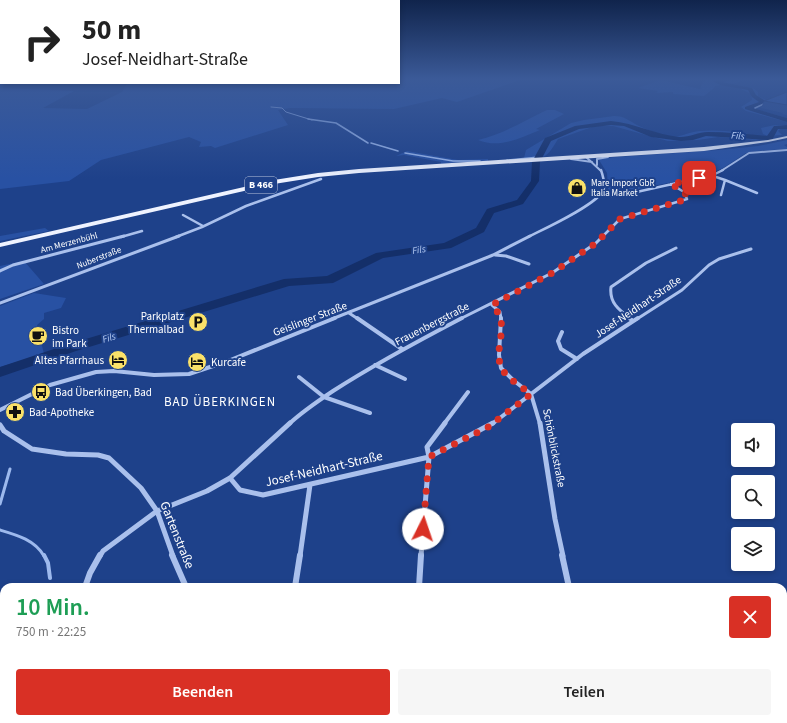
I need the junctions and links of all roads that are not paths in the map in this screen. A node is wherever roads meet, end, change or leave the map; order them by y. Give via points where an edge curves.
1 (787, 137) edge
2 (787, 150) edge
3 (631, 154) junction
4 (586, 157) junction
5 (559, 158) junction
6 (596, 164) junction
7 (713, 175) junction
8 (321, 179) dead end
9 (725, 180) junction
10 (671, 184) junction
11 (757, 193) dead end
12 (601, 194) junction
13 (721, 195) dead end
14 (183, 215) dead end
15 (203, 226) junction
16 (142, 231) dead end
17 (0, 245) edge
18 (676, 248) dead end
19 (751, 249) dead end
20 (493, 255) junction
21 (529, 264) dead end
22 (0, 271) edge
23 (0, 303) edge
24 (492, 305) junction
25 (349, 313) junction
26 (633, 321) junction
27 (562, 332) dead end
28 (402, 349) junction
29 (577, 359) junction
30 (374, 365) junction
31 (299, 377) dead end
32 (405, 379) dead end
33 (468, 392) dead end
34 (531, 394) junction
35 (324, 397) junction
36 (0, 410) edge
37 (370, 413) dead end
38 (0, 425) edge
39 (429, 457) junction
40 (230, 478) junction
41 (310, 485) junction
42 (157, 511) junction
43 (86, 583) edge
44 (184, 583) edge
45 (296, 583) edge
46 (419, 583) edge
47 (568, 583) edge

1 - 3 main road, B 466 via 732,146
2 - 7 street via 749,153
3 - 4 main road, B 466
3 - 6 street via 599,158
4 - 5 main road, B 466
4 - 6 street
5 - 6 street
5 - 17 main road, B 466 via 359,171 301,178
6 - 12 street via 602,172 604,181
7 - 9 street
7 - 10 street
8 - 15 street, Nuberstraße via 246,206
9 - 11 street
9 - 13 street
10 - 12 street via 617,196
10 - 24 street, Frauenbergstraße via 684,192 687,199 620,219 596,243 552,273
12 - 20 street, Geislinger Straße via 585,207
14 - 15 street
15 - 23 street, Nuberstraße
16 - 22 street, Am Merzenbühl
18 - 26 street via 646,263 611,287 609,296 614,306
19 - 26 street, Josef-Neidhart-Straße via 709,265 682,290
20 - 21 street via 506,256
20 - 25 street, Geislinger Straße
24 - 28 street, Frauenbergstraße
24 - 34 street via 500,312 502,323 499,355 501,368
25 - 28 street
25 - 36 street, Geislinger Straße via 189,374 96,372 50,385
26 - 29 street, Josef-Neidhart-Straße
27 - 29 street via 558,341 561,349
28 - 30 street, Frauenbergstraße
29 - 34 street, Josef-Neidhart-Straße
30 - 32 street
30 - 35 street, Frauenbergstraße
31 - 35 street
33 - 39 street via 427,447
34 - 39 street, Josef-Neidhart-Straße via 488,427
34 - 47 street, Schönblickstraße via 540,424
35 - 37 street
35 - 40 street, Frauenbergstraße via 302,412
38 - 42 street, Gartenstraße via 4,431 32,449 109,458 141,488
39 - 41 street, Josef-Neidhart-Straße
39 - 46 street
40 - 41 street, Josef-Neidhart-Straße via 240,490 263,495
40 - 42 street, Frauenbergstraße via 207,491
41 - 45 street
42 - 43 street, Frauenbergstraße via 103,550
42 - 44 street, Gartenstraße

